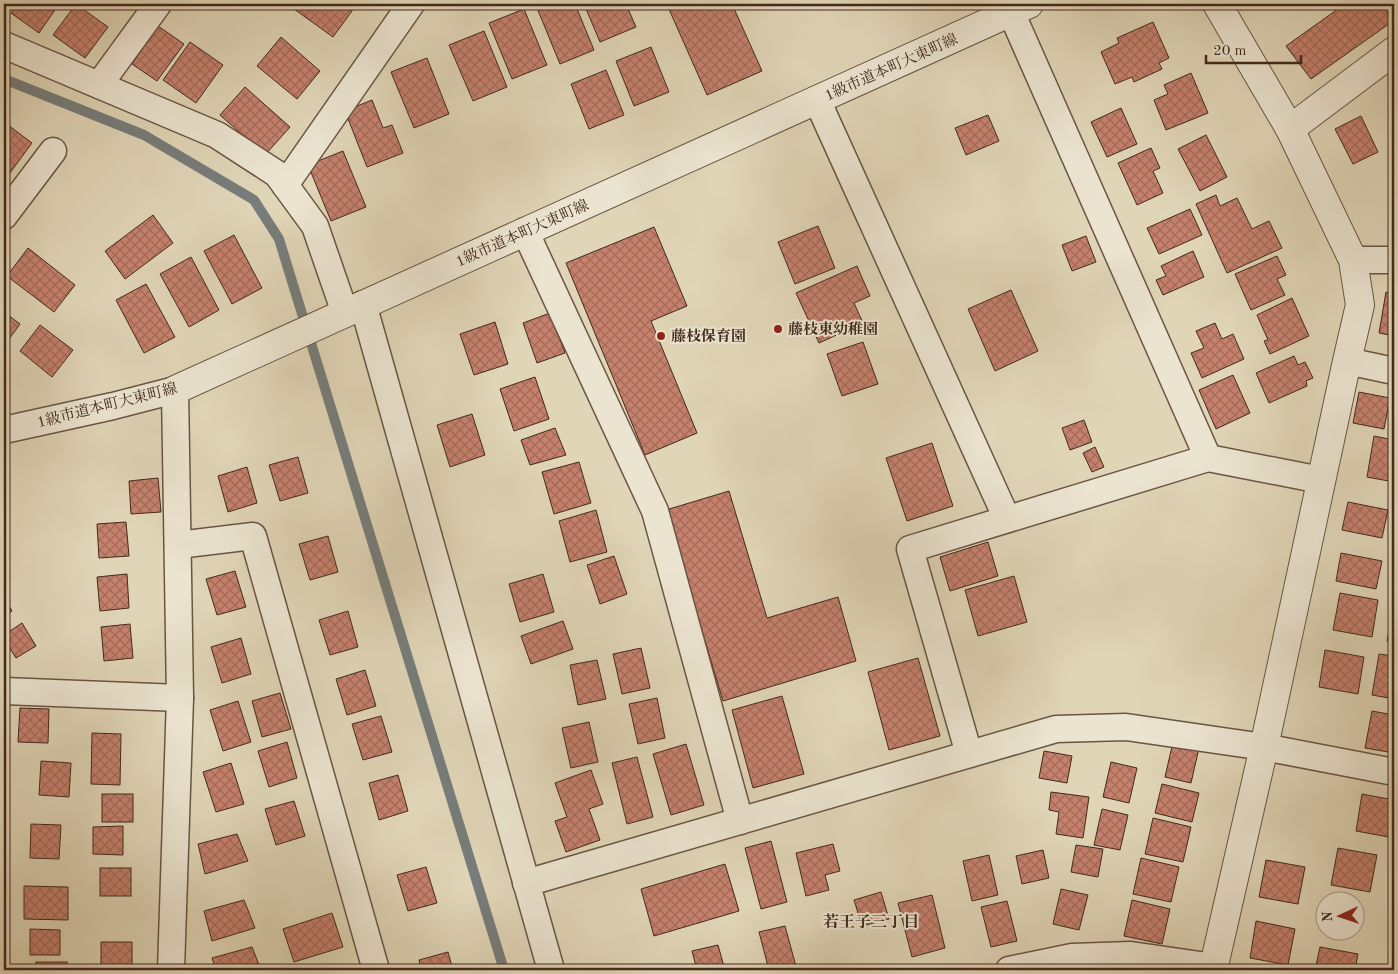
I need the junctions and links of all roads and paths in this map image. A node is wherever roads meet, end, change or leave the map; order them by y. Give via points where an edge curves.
1 (158, 4) edge
2 (411, 4) edge
3 (1217, 4) edge
4 (1020, 8) edge
5 (4, 45) edge
6 (1394, 51) edge
7 (99, 85) junction
8 (817, 100) junction
9 (1290, 129) junction
10 (53, 150) dead end
11 (285, 185) junction
12 (4, 216) edge
13 (525, 231) junction
14 (1353, 260) junction
15 (1394, 260) edge
16 (354, 309) junction
17 (1347, 361) junction
18 (1394, 371) edge
19 (175, 390) junction
20 (4, 430) edge
21 (1208, 458) junction
22 (1321, 480) junction
23 (1007, 519) junction
24 (178, 544) junction
25 (4, 690) edge
26 (180, 698) junction
27 (1264, 747) junction
28 (969, 754) junction
29 (1394, 772) edge
30 (740, 820) junction
31 (526, 883) junction
32 (368, 969) edge
33 (1214, 969) edge
34 (171, 970) edge
35 (551, 970) edge
36 (1009, 970) edge

1 - 7 street
2 - 11 street
3 - 9 street
4 - 8 street, 1級市道本町大東町線
4 - 21 street
5 - 7 street
6 - 9 street
7 - 11 street via 217,135 277,174
8 - 13 street, 1級市道本町大東町線
8 - 23 street
9 - 14 street
10 - 12 street
11 - 16 street via 315,226
13 - 16 street, 1級市道本町大東町線
13 - 30 street via 655,511
14 - 15 street
14 - 17 street via 1360,305
16 - 19 street, 1級市道本町大東町線
16 - 31 street
17 - 18 street
17 - 22 street
19 - 20 street, 1級市道本町大東町線
19 - 24 street
21 - 22 street
21 - 23 street
22 - 27 street
23 - 28 street via 910,549
24 - 26 street
24 - 32 street via 252,536
25 - 26 street
26 - 34 street
27 - 28 street via 1126,726 1056,729
27 - 29 street
27 - 33 street
28 - 30 street
30 - 31 street
31 - 35 street
33 - 36 street via 1131,954 1072,957

